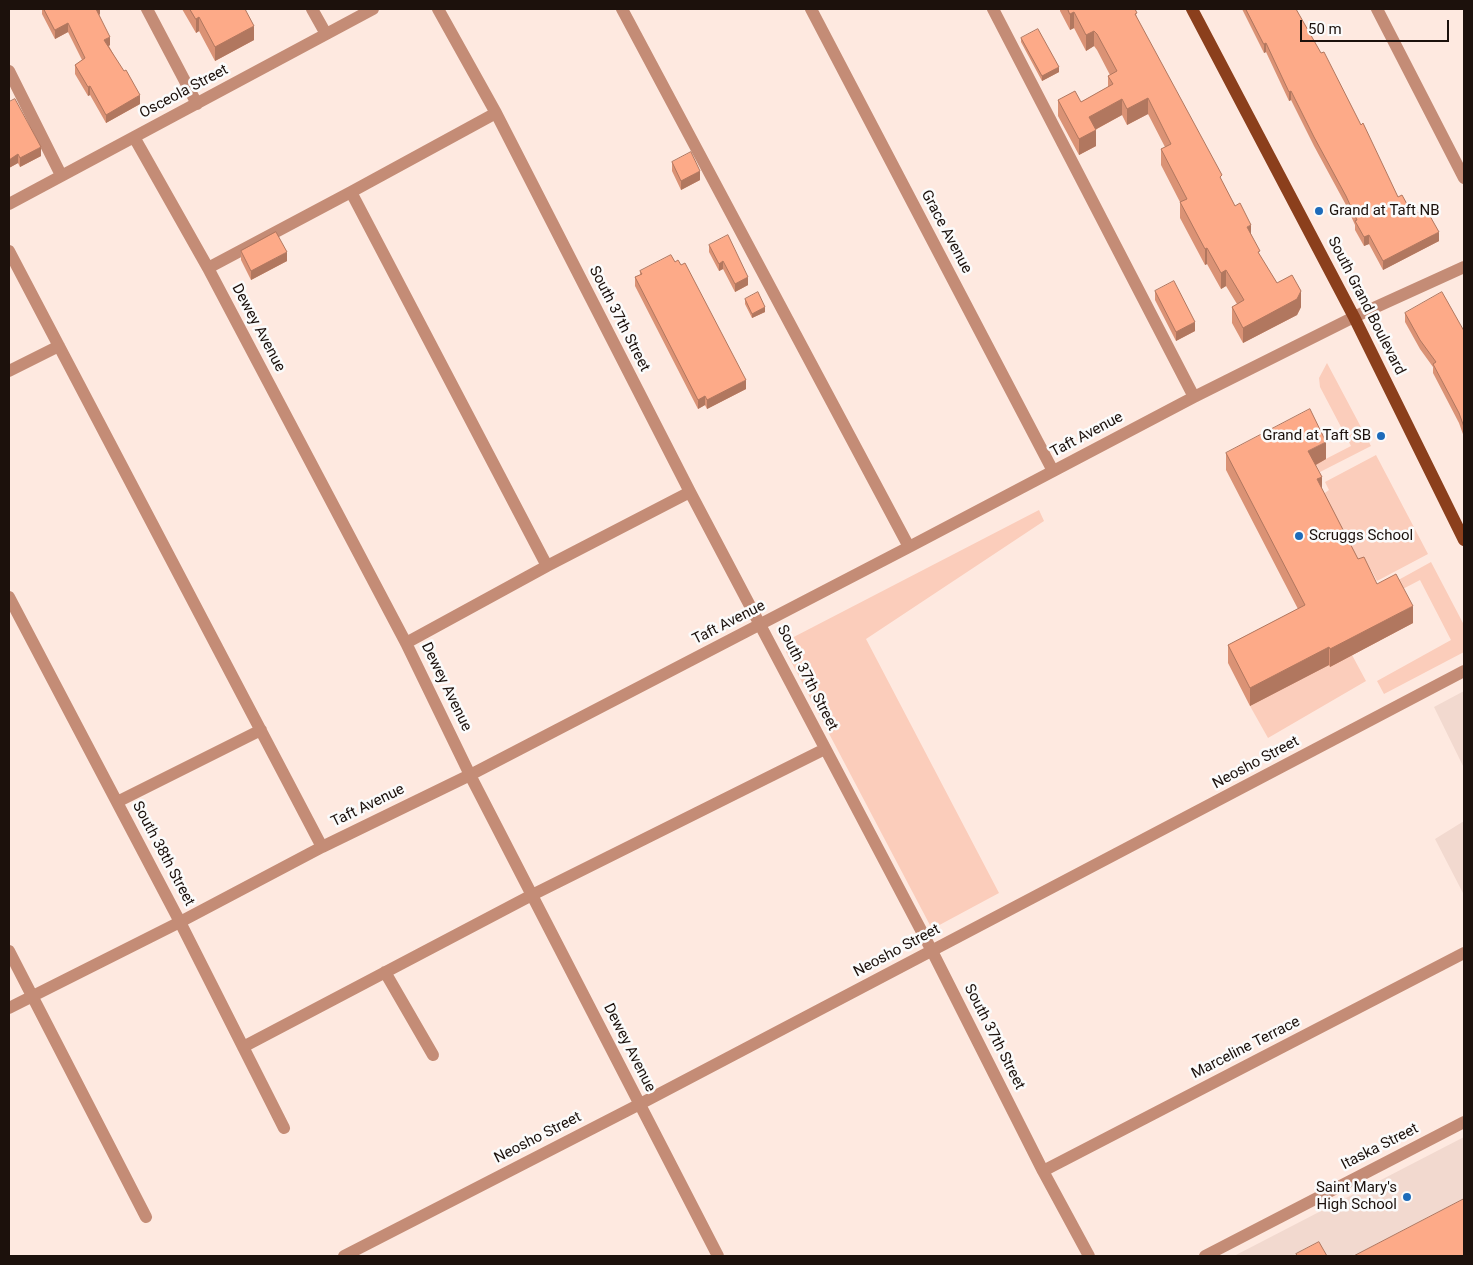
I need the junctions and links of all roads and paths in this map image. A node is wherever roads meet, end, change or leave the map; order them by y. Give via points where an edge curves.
1 (147, 9) edge
2 (312, 9) edge
3 (373, 9) edge
4 (438, 9) edge
5 (622, 9) edge
6 (811, 9) edge
7 (993, 9) edge
8 (1192, 9) edge
9 (1378, 9) edge
10 (326, 34) junction
11 (9, 72) edge
12 (197, 104) junction
13 (496, 113) junction
14 (134, 137) junction
15 (61, 176) junction
16 (1464, 178) edge
17 (351, 192) junction
18 (9, 204) edge
19 (9, 251) edge
20 (1464, 267) edge
21 (208, 268) junction
22 (1354, 317) junction
23 (59, 346) junction
24 (9, 371) edge
25 (1194, 397) junction
26 (1053, 471) junction
27 (690, 492) junction
28 (1464, 540) edge
29 (910, 547) junction
30 (547, 566) junction
31 (9, 597) edge
32 (761, 624) junction
33 (406, 643) junction
34 (1464, 671) edge
35 (261, 730) junction
36 (825, 749) junction
37 (470, 775) junction
38 (117, 802) junction
39 (322, 847) junction
40 (532, 895) junction
41 (180, 922) junction
42 (9, 951) edge
43 (932, 951) junction
44 (1464, 953) edge
45 (385, 972) junction
46 (32, 996) junction
47 (9, 1008) edge
48 (243, 1047) junction
49 (433, 1055) dead end
50 (640, 1104) junction
51 (1464, 1122) edge
52 (284, 1128) dead end
53 (1043, 1172) junction
54 (146, 1217) dead end
55 (344, 1256) edge
56 (718, 1256) edge
57 (1089, 1256) edge
58 (1205, 1256) edge

1 - 12 street
2 - 10 street
3 - 10 street, Osceola Street
4 - 13 street, South 37th Street
5 - 29 street
6 - 26 street, Grace Avenue
7 - 25 street
8 - 22 main road, South Grand Boulevard
9 - 16 street
10 - 12 street, Osceola Street
11 - 15 street
12 - 14 street, Osceola Street
13 - 17 street
13 - 27 street, South 37th Street
14 - 15 street, Osceola Street
14 - 21 street, Dewey Avenue
15 - 18 street, Osceola Street
17 - 21 street
17 - 30 street
19 - 23 street
20 - 22 street, Taft Avenue
21 - 33 street, Dewey Avenue
22 - 25 street, Taft Avenue
22 - 28 main road, South Grand Boulevard
23 - 24 street
23 - 35 street
25 - 26 street, Taft Avenue
26 - 29 street, Taft Avenue
27 - 30 street
27 - 32 street, South 37th Street
29 - 32 street, Taft Avenue
30 - 33 street
31 - 38 street, South 38th Street
32 - 36 street, South 37th Street
32 - 37 street, Taft Avenue
33 - 37 street, Dewey Avenue
34 - 43 street, Neosho Street
35 - 38 street
35 - 39 street
36 - 40 street
36 - 43 street, South 37th Street
37 - 39 street, Taft Avenue
37 - 40 street, Dewey Avenue
38 - 41 street, South 38th Street
39 - 41 street, Taft Avenue
40 - 45 street
40 - 50 street, Dewey Avenue
41 - 46 street, Taft Avenue
41 - 48 street, South 38th Street
42 - 46 street
43 - 50 street, Neosho Street
43 - 53 street, South 37th Street
44 - 53 street, Marceline Terrace
45 - 48 street
45 - 49 street
46 - 47 street, Taft Avenue
46 - 54 street
48 - 52 street, South 38th Street
50 - 55 street, Neosho Street
50 - 56 street, Dewey Avenue
51 - 58 street, Itaska Street
53 - 57 street, South 37th Street

